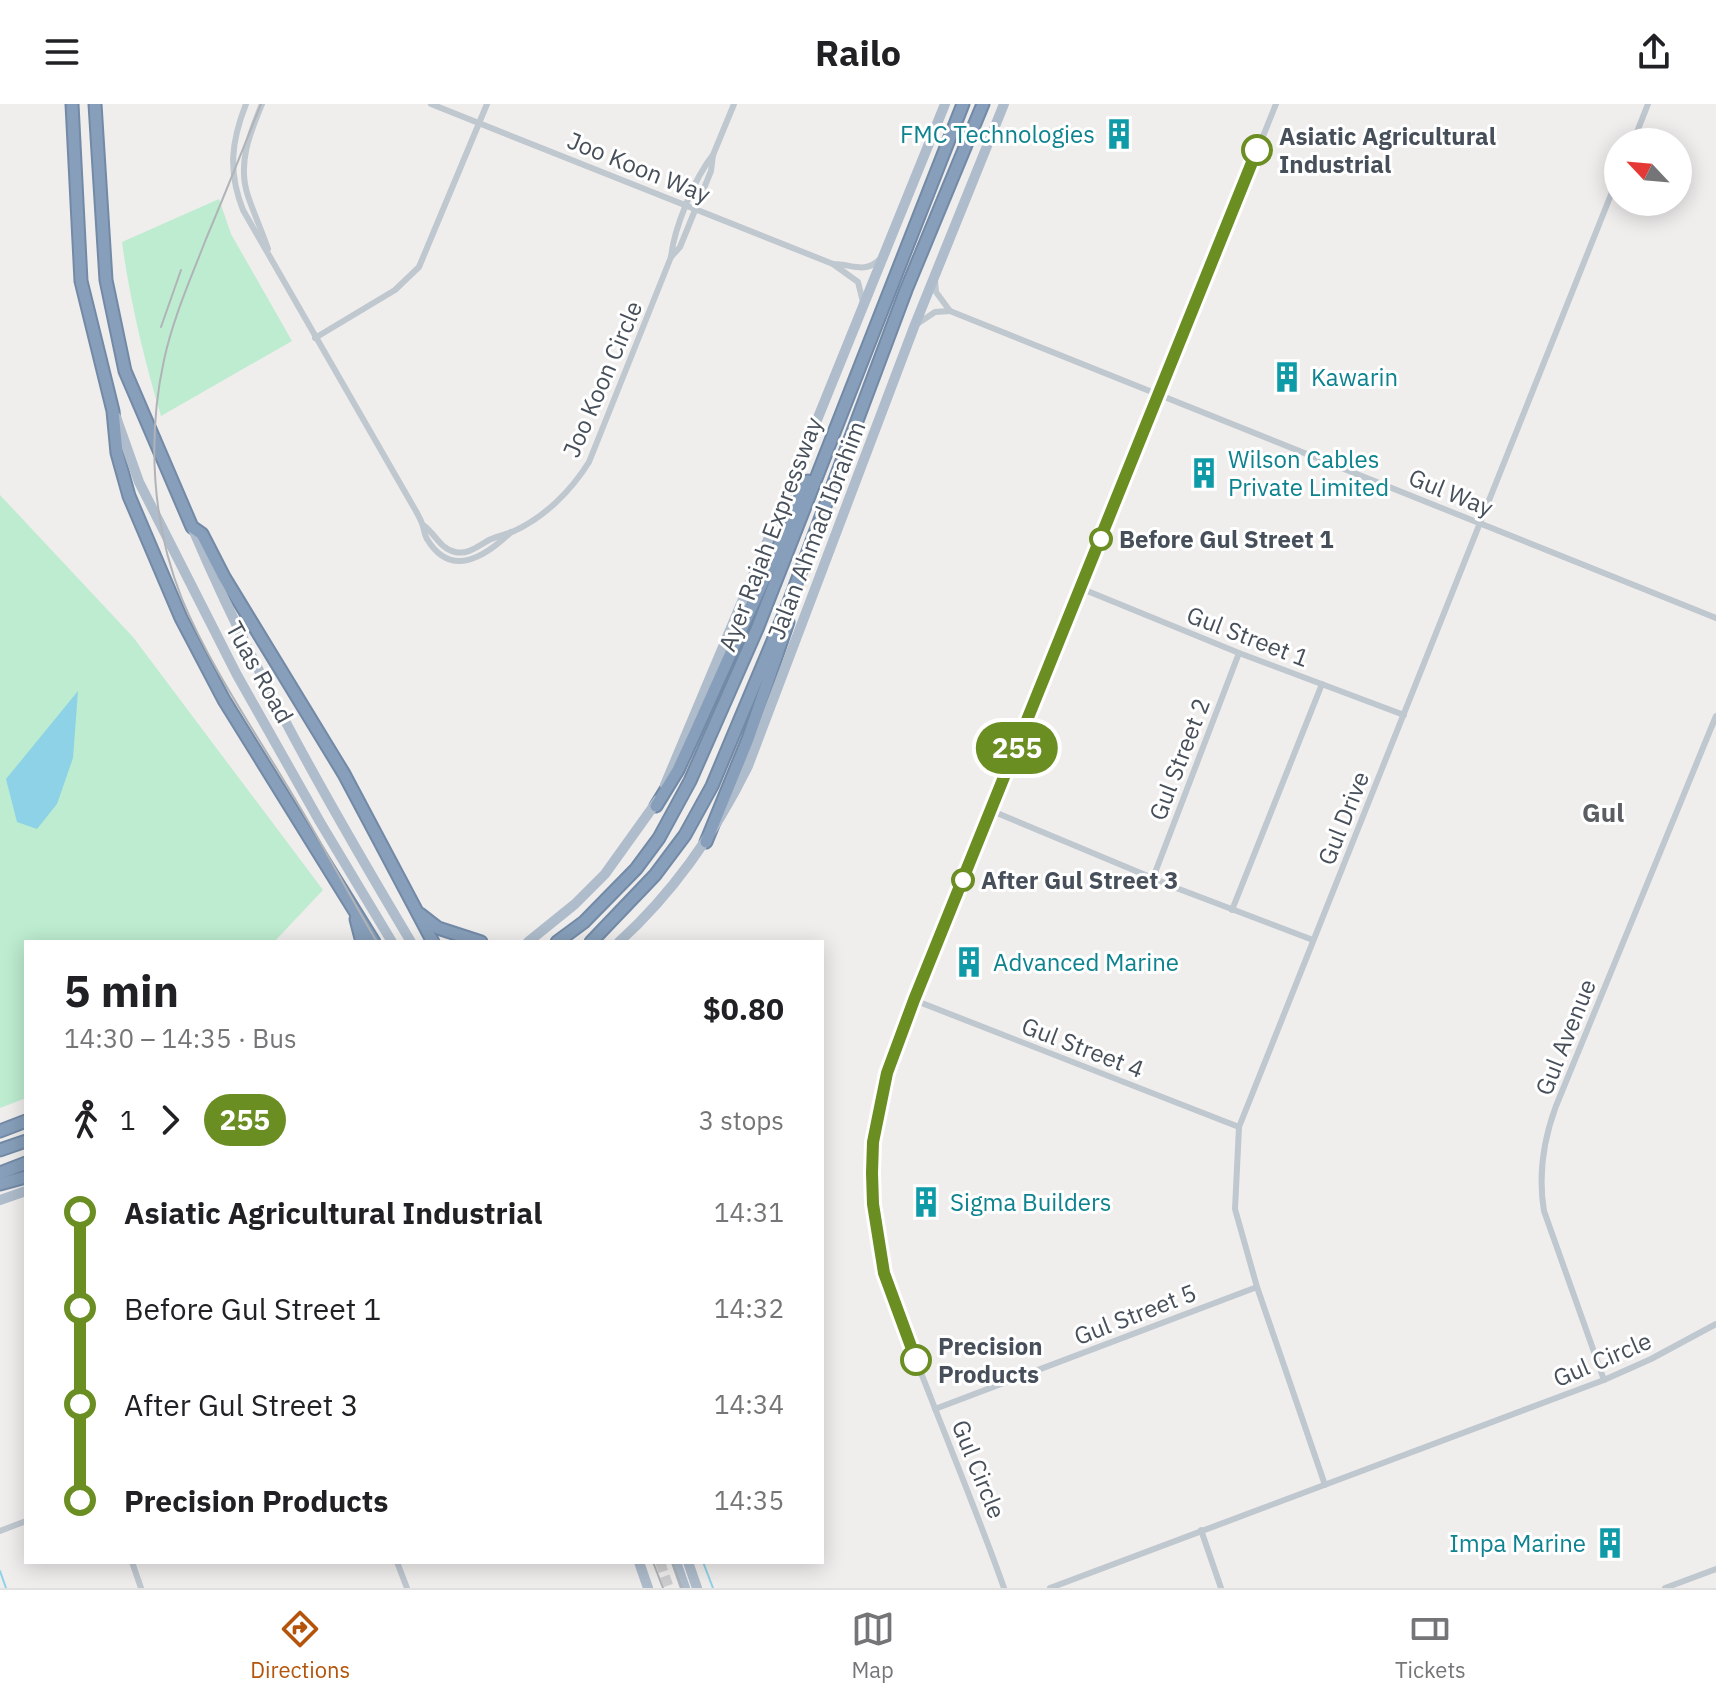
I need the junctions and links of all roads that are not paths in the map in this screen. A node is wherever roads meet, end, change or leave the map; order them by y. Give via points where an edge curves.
1 (72, 104) edge
2 (95, 104) edge
3 (246, 104) edge
4 (262, 104) edge
5 (431, 104) edge
6 (487, 104) edge
7 (734, 104) edge
8 (945, 104) edge
9 (963, 104) edge
10 (983, 104) edge
11 (1004, 104) edge
12 (1276, 104) edge
13 (1648, 104) edge
14 (479, 123) junction
15 (1639, 128) edge
16 (713, 155) junction
17 (688, 205) junction
18 (696, 209) junction
19 (1604, 212) edge
20 (884, 254) junction
21 (671, 257) junction
22 (271, 259) junction
23 (833, 264) junction
24 (935, 276) junction
25 (863, 305) junction
26 (950, 311) junction
27 (914, 327) junction
28 (315, 338) junction
29 (1160, 394) junction
30 (847, 397) junction
31 (113, 411) junction
32 (1479, 524) junction
33 (192, 527) junction
34 (1080, 588) junction
35 (788, 605) junction
36 (1716, 618) edge
37 (1239, 653) junction
38 (1322, 684) junction
39 (1404, 715) junction
40 (1716, 716) edge
41 (656, 806) junction
42 (992, 811) junction
43 (706, 842) junction
44 (1153, 878) junction
45 (1232, 910) junction
46 (354, 911) junction
47 (416, 912) junction
48 (361, 940) edge
49 (373, 940) edge
50 (391, 940) edge
51 (410, 940) edge
52 (432, 940) edge
53 (475, 940) edge
54 (530, 940) edge
55 (560, 940) edge
56 (593, 940) edge
57 (621, 940) edge
58 (1313, 940) junction
59 (914, 1000) junction
60 (24, 1122) edge
61 (1239, 1127) junction
62 (0, 1131) edge
63 (24, 1142) edge
64 (0, 1150) edge
65 (24, 1164) edge
66 (0, 1173) edge
67 (24, 1178) edge
68 (0, 1184) edge
69 (24, 1192) edge
70 (0, 1200) edge
71 (1257, 1287) junction
72 (1716, 1324) edge
73 (1604, 1380) junction
74 (935, 1409) junction
75 (1325, 1485) junction
76 (24, 1522) edge
77 (1201, 1530) junction
78 (0, 1531) edge
79 (133, 1564) edge
80 (398, 1564) edge
81 (640, 1564) edge
82 (677, 1564) edge
83 (689, 1564) edge
84 (1716, 1569) edge
85 (141, 1588) edge
86 (407, 1588) edge
87 (648, 1588) edge
88 (685, 1588) edge
89 (697, 1588) edge
90 (1004, 1588) edge
91 (1050, 1588) edge
92 (1221, 1588) edge
93 (1665, 1588) edge

1 - 31 highway via 81,281
2 - 33 highway via 106,280 125,371
3 - 22 street, Joo Koon Circle via 232,151 233,179 243,210
4 - 22 street, Joo Koon Circle via 248,141 244,176
5 - 14 street, Joo Koon Way
6 - 14 street
7 - 16 street, Joo Koon Circle
8 - 20 main road, Jalan Ahmad Ibrahim
9 - 30 highway, Ayer Rajah Expressway
10 - 35 highway, Ayer Rajah Expressway via 906,290
11 - 24 main road, Jalan Ahmad Ibrahim
12 - 29 street, Gul Circle
13 - 15 street
14 - 17 street, Joo Koon Way
14 - 28 street via 419,267 395,290
16 - 17 street, Joo Koon Circle
16 - 18 street, Joo Koon Circle
17 - 18 street, Joo Koon Way
17 - 21 street, Joo Koon Circle
18 - 21 street, Joo Koon Circle
18 - 23 street, Joo Koon Way
19 - 32 street, Gul Drive
20 - 23 street, Joo Koon Way via 869,268
20 - 25 main road, Jalan Ahmad Ibrahim
21 - 28 street, Joo Koon Circle via 589,462 549,509 471,560 447,560 425,536
22 - 28 street, Joo Koon Circle
23 - 25 street, Joo Koon Way via 858,282
24 - 26 street via 936,292
24 - 27 main road, Jalan Ahmad Ibrahim
25 - 41 main road, Jalan Ahmad Ibrahim
26 - 27 street via 935,312
26 - 29 street, Gul Way
27 - 43 main road, Jalan Ahmad Ibrahim via 748,766
29 - 32 street, Gul Way
29 - 34 street, Gul Circle
30 - 41 highway via 678,770
30 - 55 highway, Ayer Rajah Expressway via 752,642 690,781 636,869
31 - 46 highway via 121,473 181,618 224,700
31 - 50 main road, Tuas Road via 139,482 237,675
32 - 36 street, Gul Way
32 - 39 street, Gul Drive
33 - 47 highway via 202,534 344,774
33 - 51 main road, Tuas Road via 332,811
34 - 37 street, Gul Street 1
34 - 42 street, Gul Circle
35 - 43 highway via 772,671
35 - 56 highway, Ayer Rajah Expressway via 712,786 685,835
37 - 38 street, Gul Street 1
37 - 44 street, Gul Street 2
38 - 39 street, Gul Street 1
38 - 45 street
39 - 58 street, Gul Drive
40 - 73 street, Gul Avenue via 1556,1106 1542,1156 1544,1211
41 - 54 main road, Jalan Ahmad Ibrahim via 605,874
42 - 44 street
42 - 59 street, Gul Circle
43 - 57 main road, Jalan Ahmad Ibrahim
44 - 45 street
45 - 58 street
46 - 48 highway
46 - 49 highway
47 - 52 highway
47 - 53 highway via 438,928
58 - 61 street, Gul Drive
59 - 61 street, Gul Street 4
59 - 74 street, Gul Circle via 878,1109 873,1204 884,1273
60 - 62 highway
61 - 71 street, Gul Drive via 1235,1209
63 - 64 highway
65 - 66 highway
67 - 68 highway
69 - 70 main road
71 - 74 street, Gul Street 5
71 - 75 street, Gul Drive
72 - 73 street, Gul Circle
73 - 75 street, Gul Circle
74 - 90 street, Gul Circle
75 - 77 street, Gul Circle
76 - 78 street
77 - 91 street, Gul Circle
77 - 92 street
79 - 85 street
80 - 86 street
81 - 87 main road
82 - 88 main road
83 - 89 main road
84 - 93 street

